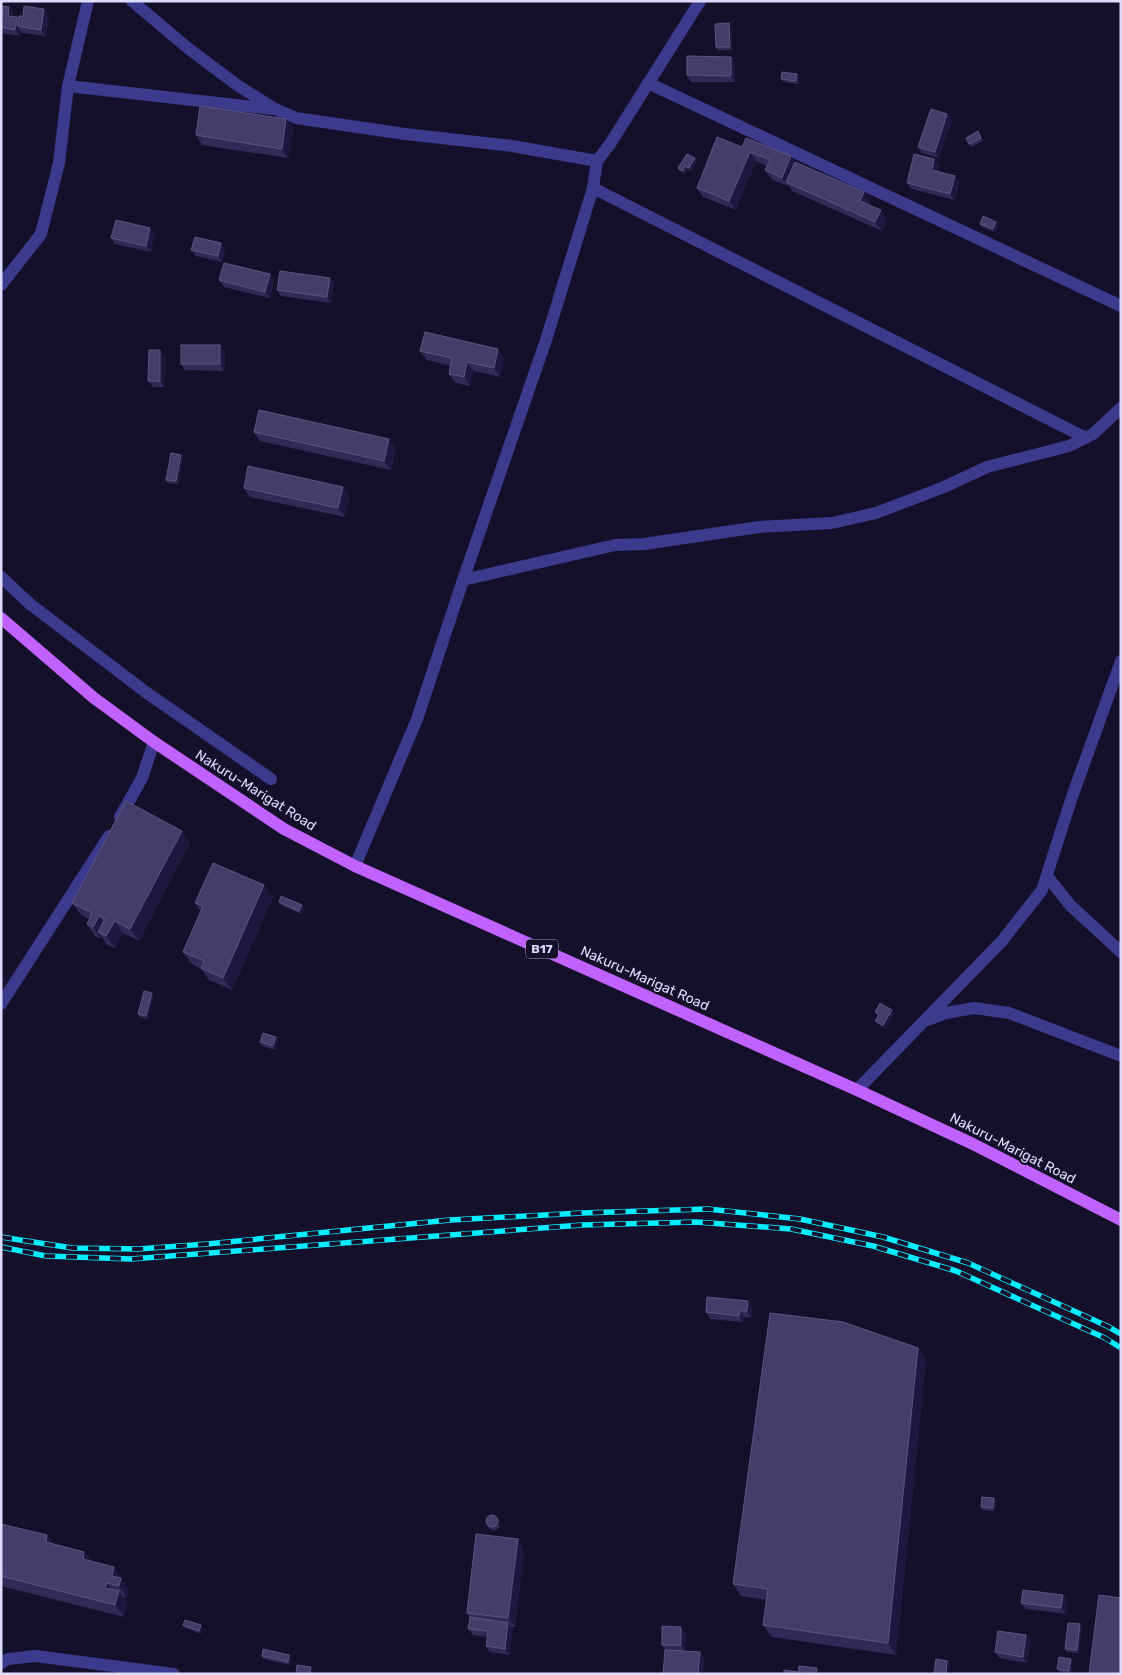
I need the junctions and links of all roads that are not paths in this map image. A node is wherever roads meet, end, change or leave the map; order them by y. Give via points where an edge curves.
1 (88, 1) edge
2 (132, 1) edge
3 (700, 1) edge
4 (648, 83) junction
5 (68, 86) junction
6 (275, 109) junction
7 (597, 161) junction
8 (593, 188) junction
9 (1, 286) edge
10 (1121, 306) edge
11 (1121, 408) edge
12 (1086, 438) junction
13 (1, 577) edge
14 (463, 580) junction
15 (1, 618) edge
16 (1121, 661) edge
17 (154, 742) junction
18 (271, 778) dead end
19 (355, 866) junction
20 (1047, 876) junction
21 (1121, 952) edge
22 (1, 1004) edge
23 (924, 1021) junction
24 (1121, 1056) edge
25 (857, 1090) junction
26 (1121, 1220) edge
27 (1, 1663) edge
28 (174, 1674) edge

1 - 5 street
2 - 6 street via 223,75
3 - 4 street
4 - 7 street
4 - 10 street
5 - 6 street
5 - 9 street via 59,163 41,234
6 - 7 street via 296,118 512,146
7 - 8 street
8 - 12 street
8 - 14 street via 546,340
11 - 12 street
12 - 14 street via 1069,446 987,467 876,513 832,523 759,527 644,544 616,545
13 - 18 street via 30,604 147,693
14 - 19 street via 417,719
15 - 17 main road, Nakuru-Marigat Road / B17 via 94,698
16 - 20 street
17 - 19 main road, Nakuru-Marigat Road / B17 via 284,829
17 - 22 street via 142,778 110,835
19 - 25 main road, Nakuru-Marigat Road / B17
20 - 21 street via 1070,905
20 - 23 street via 1042,890 1002,942
23 - 24 street via 974,1008 1008,1013
23 - 25 street
25 - 26 main road, Nakuru-Marigat Road / B17 via 973,1144
27 - 28 street via 8,1659 35,1656

